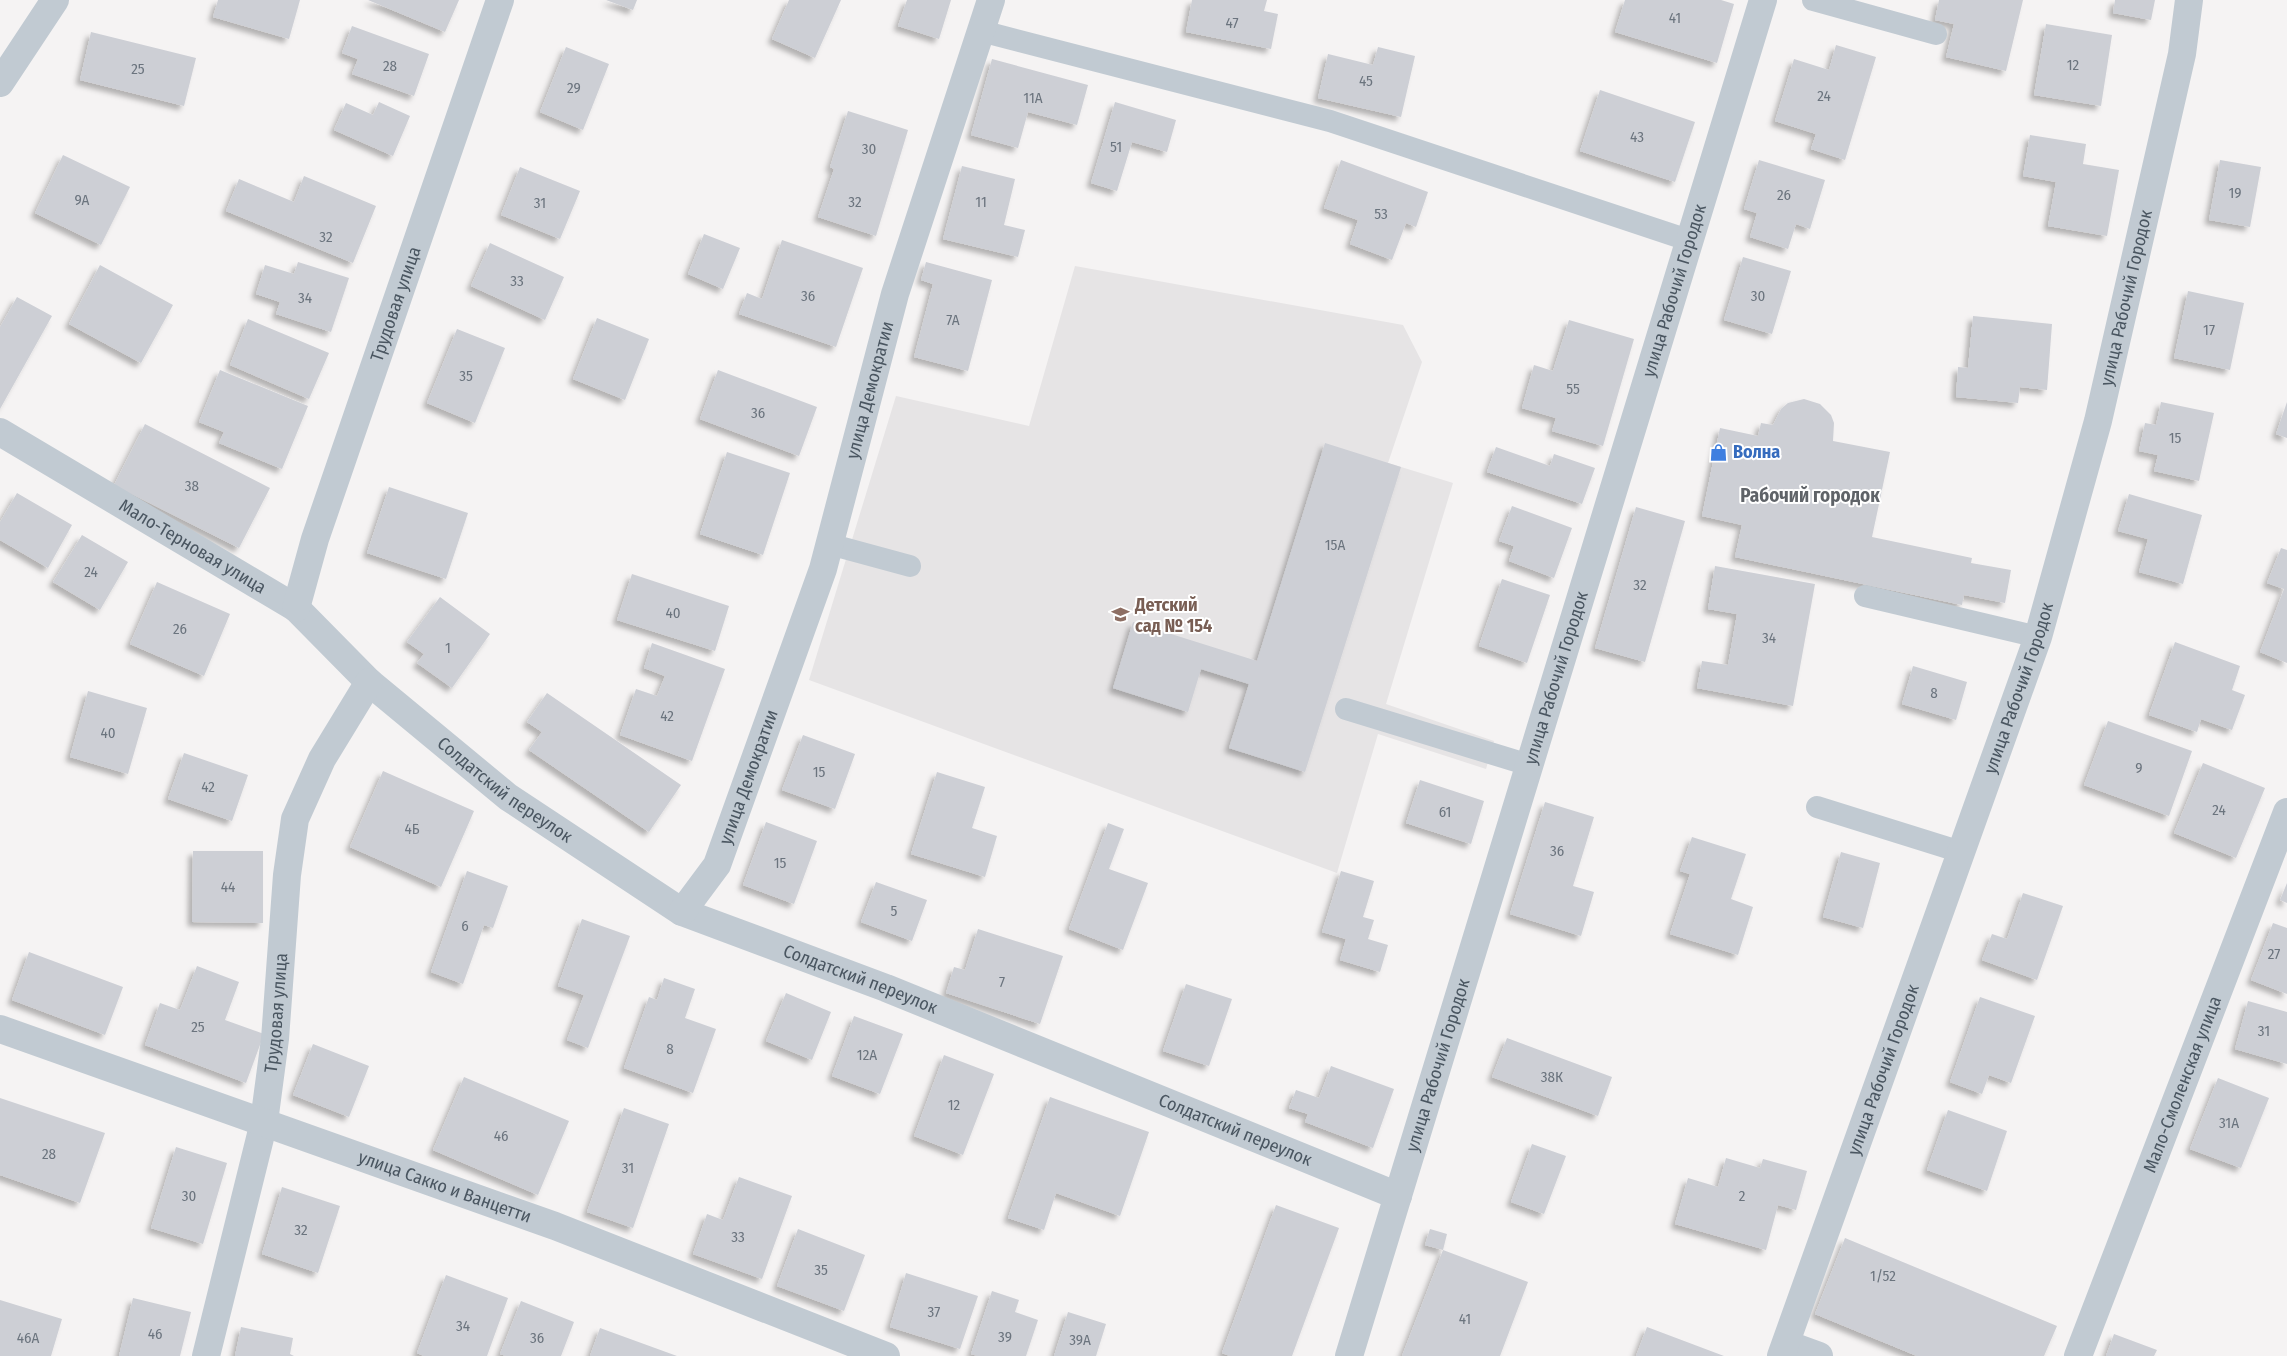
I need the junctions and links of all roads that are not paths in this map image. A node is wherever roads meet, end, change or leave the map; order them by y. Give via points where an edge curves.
1 (55, 0) edge
2 (500, 0) edge
3 (991, 0) edge
4 (1763, 0) edge
5 (1813, 0) edge
6 (2190, 0) edge
7 (982, 31) junction
8 (1936, 34) dead end
9 (0, 83) edge
10 (1688, 240) junction
11 (0, 432) edge
12 (829, 544) junction
13 (910, 566) dead end
14 (1865, 596) dead end
15 (296, 608) junction
16 (2038, 637) junction
17 (369, 682) junction
18 (1346, 709) dead end
19 (1529, 766) junction
20 (1817, 807) dead end
21 (2287, 812) edge
22 (1961, 852) junction
23 (682, 912) junction
24 (0, 1029) edge
25 (264, 1122) junction
26 (1398, 1196) junction
27 (1783, 1350) edge
28 (206, 1356) edge
29 (886, 1356) edge
30 (1349, 1356) edge
31 (1819, 1356) edge
32 (2078, 1356) edge

1 - 9 street
2 - 15 street, Трудовая улица via 318,530
3 - 7 street, улица Демократии
4 - 10 street, улица Рабочий Городок
5 - 8 lane
6 - 16 street, улица Рабочий Городок via 2182,54 2098,421
7 - 10 lane via 1330,121
7 - 12 street, улица Демократии via 895,294
10 - 19 street, улица Рабочий Городок
11 - 15 street, Мало-Терновая улица
12 - 13 lane
12 - 23 street, улица Демократии via 717,865
14 - 16 lane
15 - 17 street, Мало-Терновая улица
16 - 22 street, улица Рабочий Городок
17 - 23 street, Солдатский переулок via 508,798
17 - 25 street, Трудовая улица via 322,760 295,818 287,875 275,1039
18 - 19 lane
19 - 26 street, улица Рабочий Городок
20 - 22 lane
21 - 32 street, Мало-Смоленская улица
22 - 27 street, улица Рабочий Городок
23 - 26 street, Солдатский переулок via 886,988
24 - 25 street, улица Сакко и Ванцетти
25 - 28 street, Трудовая улица
25 - 29 street, улица Сакко и Ванцетти via 554,1226
26 - 30 street, улица Рабочий Городок
27 - 31 street

